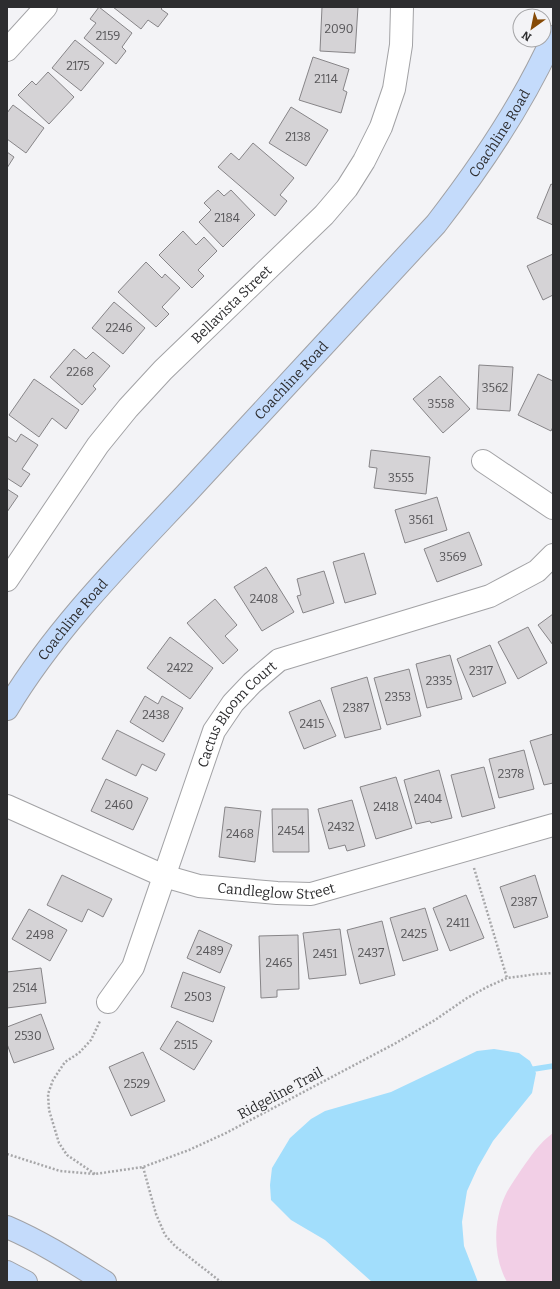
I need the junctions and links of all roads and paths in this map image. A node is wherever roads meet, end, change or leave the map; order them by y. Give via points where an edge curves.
1 (46, 7) edge
2 (402, 7) edge
3 (553, 37) edge
4 (7, 50) edge
5 (483, 462) dead end
6 (553, 508) edge
7 (553, 555) edge
8 (7, 580) edge
9 (7, 709) edge
10 (7, 806) edge
11 (553, 825) edge
12 (469, 850) junction
13 (164, 876) junction
14 (553, 973) edge
15 (507, 978) junction
16 (108, 1002) joint
17 (7, 1154) edge
18 (143, 1167) junction
19 (95, 1174) junction
20 (7, 1227) edge
21 (7, 1272) edge
22 (26, 1282) edge
23 (105, 1282) edge
24 (222, 1282) edge

1 - 4 street
2 - 8 street, Bellavista Street via 402,45 394,90 381,127 347,188 324,215 163,370 128,408 98,445
3 - 9 main road, Coachline Road via 522,98 495,143 436,224 66,625 21,685
5 - 6 street
7 - 13 street, Cactus Bloom Court via 537,571 490,596 279,660 233,703 214,731
10 - 13 street, Candleglow Street
11 - 12 street, Candleglow Street
12 - 13 street, Candleglow Street via 311,894 199,886
12 - 15 path
13 - 16 street, Cactus Bloom Court via 133,967
14 - 15 path, Ridgeline Trail
15 - 18 path, Ridgeline Trail via 467,998 396,1043 226,1133
16 - 19 path via 92,1040 65,1062 53,1080 48,1094 49,1110 59,1143 67,1155
17 - 19 path, Ridgeline Trail via 60,1171
18 - 19 path, Ridgeline Trail
18 - 24 path via 156,1214 165,1235 175,1246
20 - 23 main road via 59,1252
21 - 22 main road

